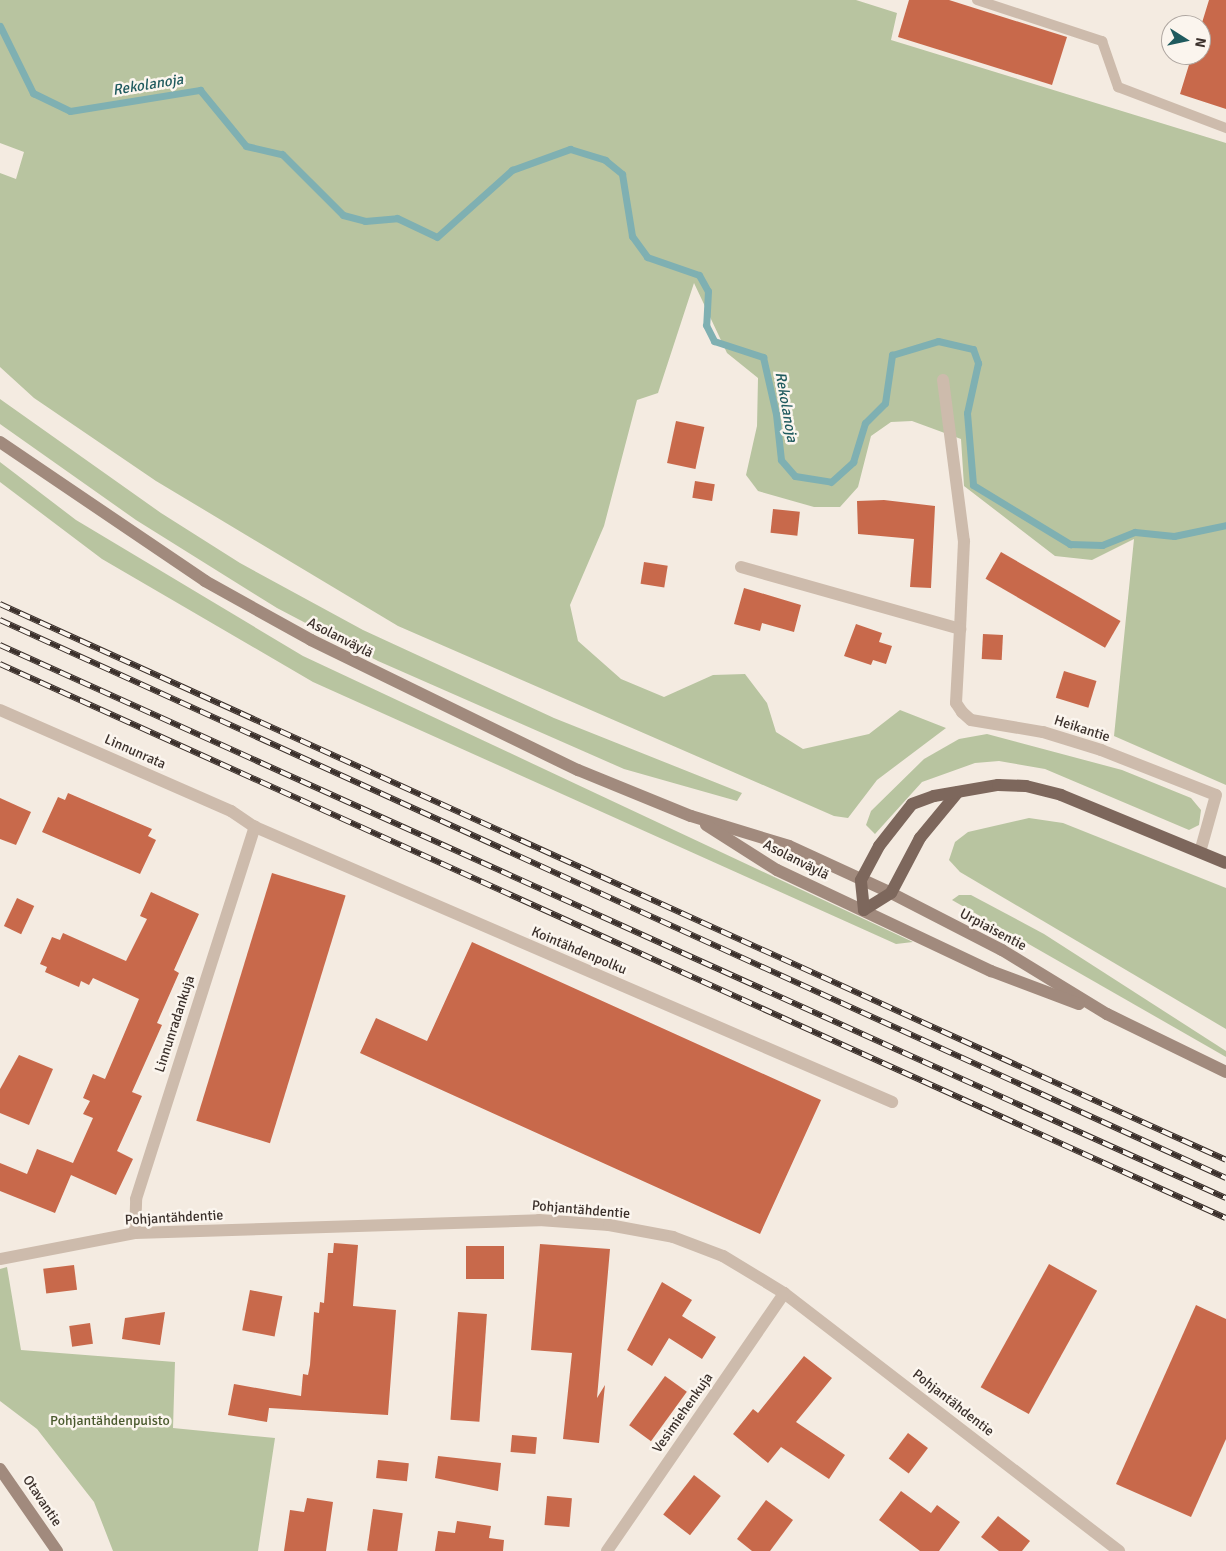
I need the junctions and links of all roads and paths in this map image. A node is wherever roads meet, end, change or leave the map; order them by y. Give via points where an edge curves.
1 (977, 0) edge
2 (1226, 128) edge
3 (943, 380) dead end
4 (0, 442) edge
5 (742, 567) dead end
6 (960, 629) junction
7 (0, 710) edge
8 (958, 792) junction
9 (691, 816) junction
10 (255, 827) junction
11 (1200, 852) junction
12 (1226, 863) edge
13 (862, 880) junction
14 (891, 893) junction
15 (864, 910) junction
16 (1107, 1014) junction
17 (1226, 1072) edge
18 (892, 1102) dead end
19 (135, 1233) junction
20 (0, 1259) edge
21 (784, 1293) junction
22 (0, 1468) edge
23 (57, 1551) edge
24 (607, 1551) edge
25 (1119, 1551) edge

1 - 2 lane via 1102,41 1118,86
3 - 6 street, Heikantie via 964,541
4 - 9 main road, Asolanväylä via 197,576 311,640 578,770
5 - 6 street
6 - 11 street, Heikantie via 956,703 962,712 971,720 1042,732 1101,750 1216,795
7 - 10 street, Linnunrata via 231,811
8 - 11 main road via 1026,786 1061,795
8 - 13 main road via 912,804 879,846
8 - 14 main road via 920,838
9 - 13 main road, Asolanväylä via 789,846
9 - 15 main road, Asolanväylä via 777,870
10 - 18 street, Kointähdenpolku
10 - 19 street, Linnunradankuja via 138,1190
11 - 12 main road
13 - 14 main road, Urpiaisentie
13 - 15 main road
14 - 15 main road
14 - 16 main road, Urpiaisentie via 1002,950
15 - 16 main road, Urpiaisentie via 991,971
16 - 17 main road, Urpiaisentie
19 - 20 street, Pohjantähdentie
19 - 21 street, Pohjantähdentie via 539,1220 608,1224 673,1237 714,1253
21 - 24 street, Vesimiehenkuja
21 - 25 street, Pohjantähdentie
22 - 23 main road, Otavantie

